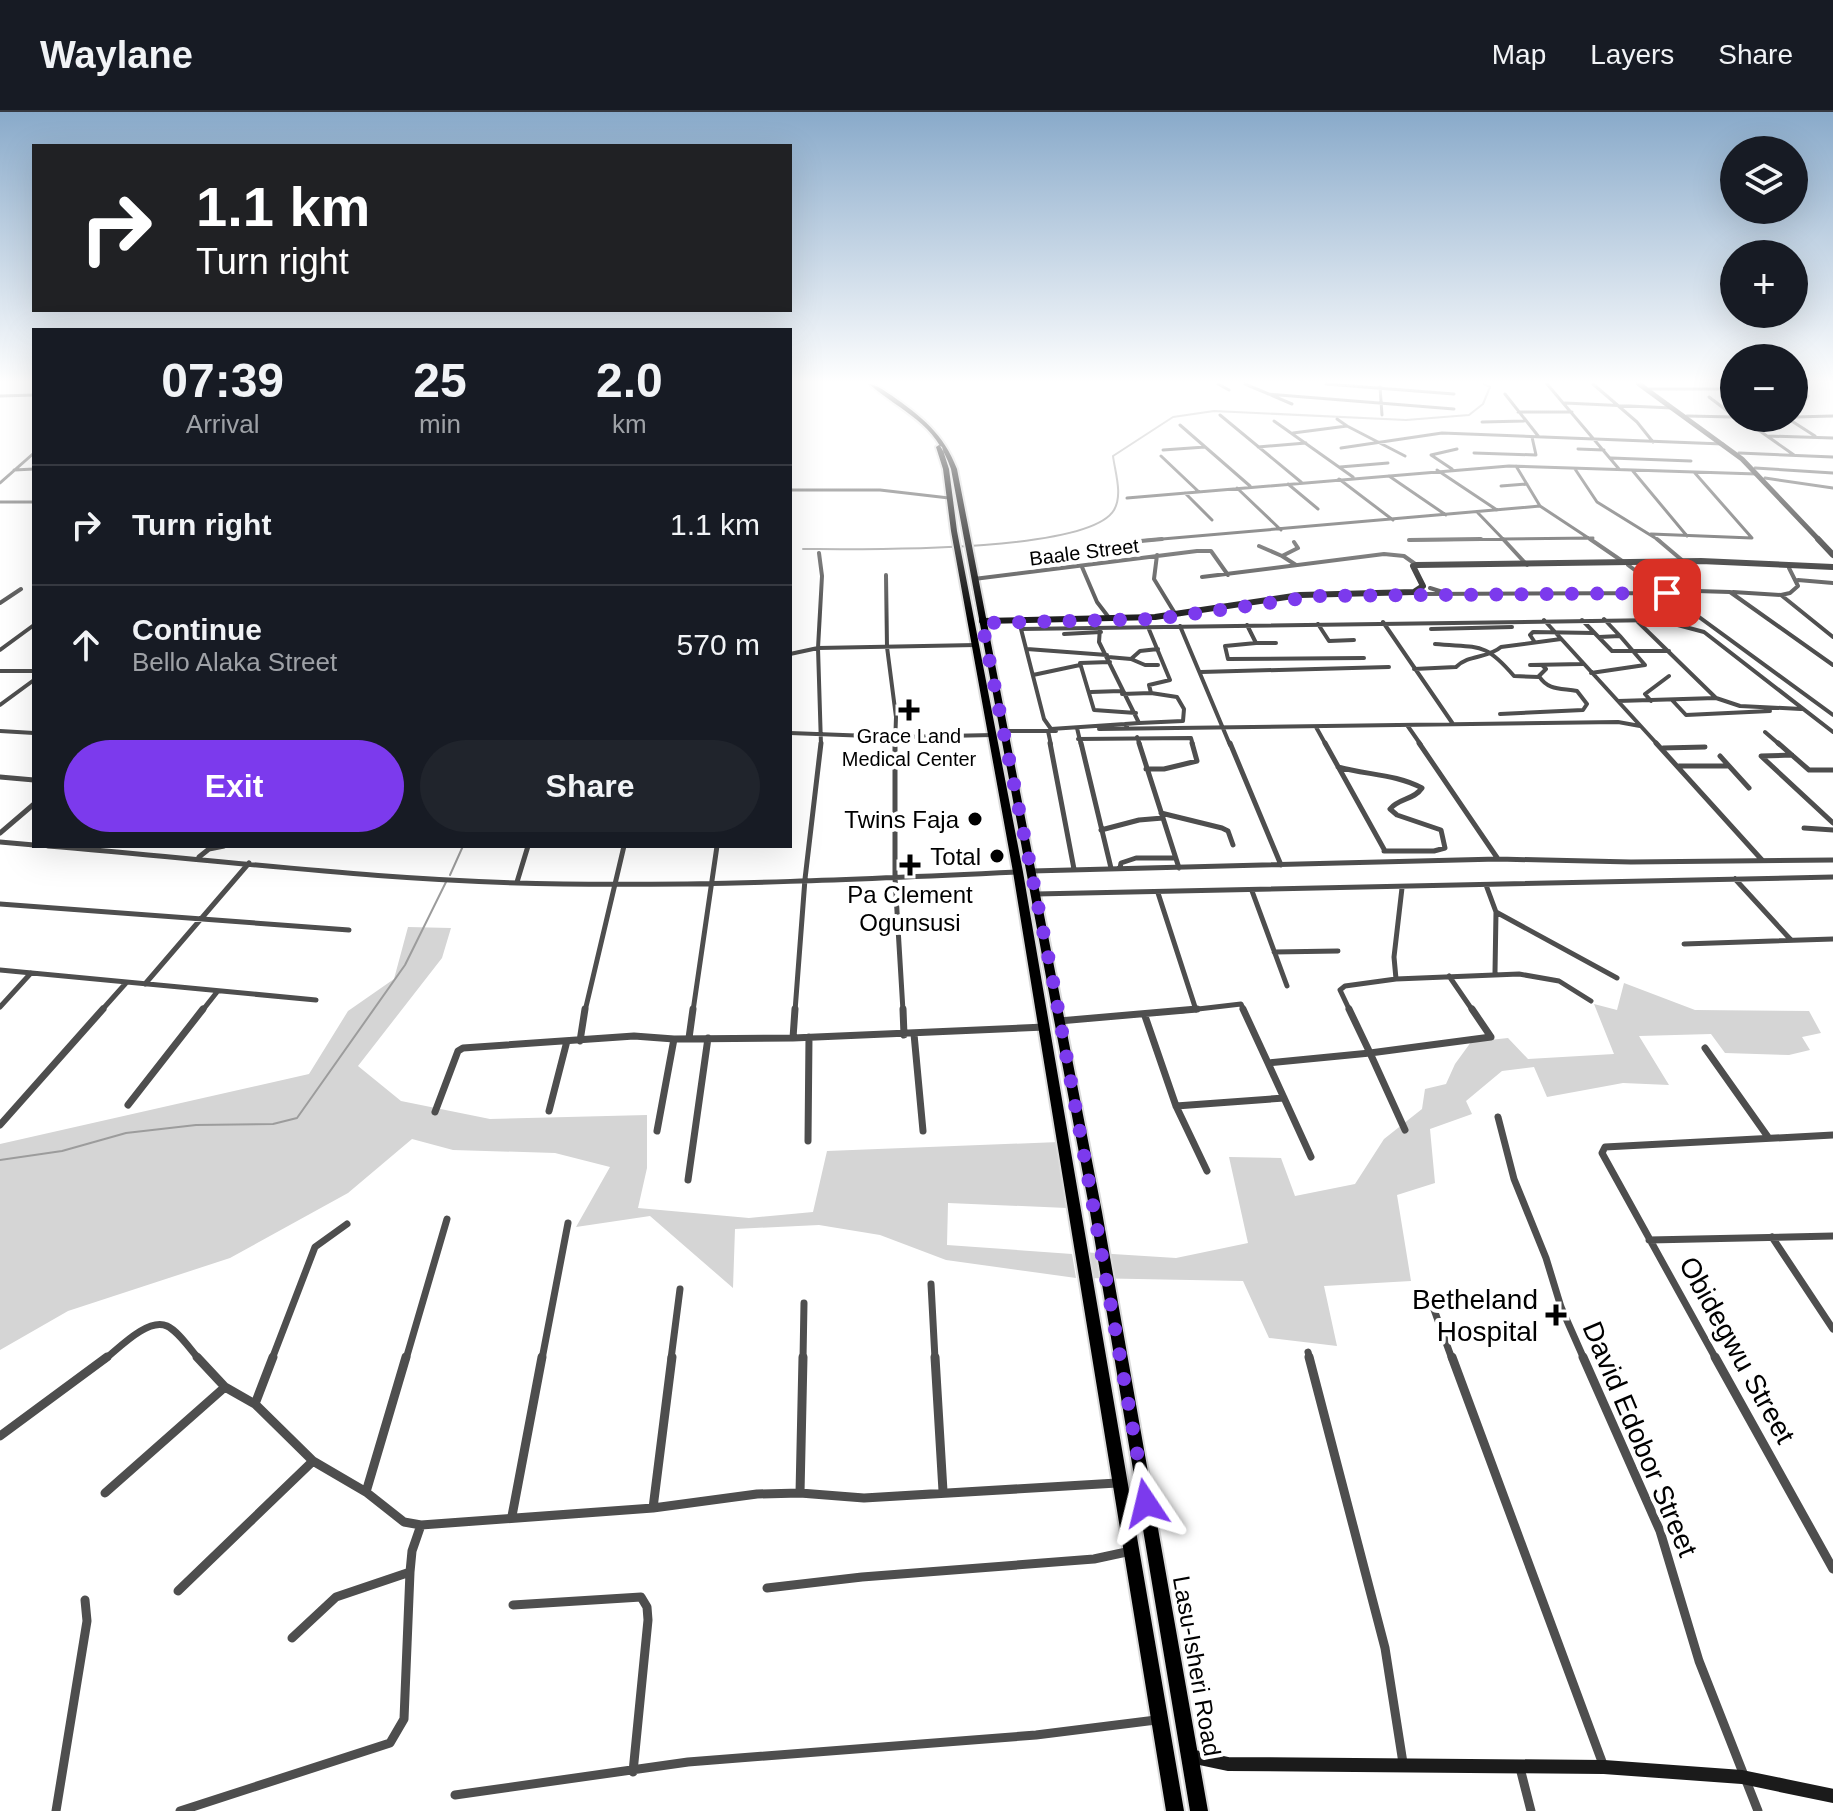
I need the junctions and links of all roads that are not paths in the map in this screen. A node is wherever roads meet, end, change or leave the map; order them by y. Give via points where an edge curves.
1 (21, 463) edge
2 (945, 463) edge
3 (952, 463) edge
4 (1169, 463) edge
5 (1223, 463) edge
6 (1278, 463) edge
7 (1335, 463) edge
8 (1385, 463) edge
9 (1443, 463) edge
10 (1615, 463) edge
11 (1747, 463) edge
12 (1749, 463) edge
13 (1516, 466) junction
14 (1340, 467) junction
15 (32, 469) edge
16 (1452, 469) junction
17 (1574, 469) junction
18 (1619, 469) junction
19 (13, 470) junction
20 (1437, 470) junction
21 (1632, 470) junction
22 (1756, 471) junction
23 (1694, 472) junction
24 (1833, 473) edge
25 (1388, 475) junction
26 (1354, 478) junction
27 (1765, 478) junction
28 (1339, 479) junction
29 (1301, 482) junction
30 (0, 483) edge
31 (1288, 484) junction
32 (1527, 484) junction
33 (1501, 486) dead end
34 (1250, 487) junction
35 (1237, 488) junction
36 (1833, 488) edge
37 (792, 490) edge
38 (1199, 492) junction
39 (1185, 493) junction
40 (949, 498) junction
41 (1127, 498) dead end
42 (0, 502) edge
43 (32, 502) edge
44 (1540, 506) junction
45 (1318, 509) dead end
46 (1497, 510) junction
47 (1477, 512) junction
48 (1446, 515) junction
49 (1212, 520) dead end
50 (1393, 520) junction
51 (1281, 530) junction
52 (1651, 534) junction
53 (1687, 536) junction
54 (1593, 538) junction
55 (1191, 539) junction
56 (1504, 539) junction
57 (1409, 540) dead end
58 (1130, 542) dead end
59 (1294, 542) dead end
60 (963, 546) junction
61 (1259, 546) dead end
62 (1197, 551) junction
63 (1833, 552) edge
64 (819, 553) dead end
65 (1157, 555) junction
66 (1282, 556) junction
67 (1683, 561) junction
68 (1627, 564) junction
69 (1296, 565) junction
70 (1527, 565) junction
71 (1419, 566) junction
72 (1082, 567) junction
73 (1789, 568) junction
74 (1833, 568) edge
75 (886, 575) dead end
76 (1228, 575) junction
77 (1202, 577) dead end
78 (974, 579) junction
79 (1798, 580) junction
80 (1833, 583) edge
81 (1430, 588) junction
82 (21, 589) dead end
83 (1665, 592) junction
84 (1730, 592) junction
85 (1421, 594) junction
86 (1454, 594) junction
87 (1781, 595) junction
88 (0, 603) edge
89 (1176, 615) junction
90 (1684, 618) dead end
91 (1110, 619) junction
92 (1581, 619) junction
93 (1604, 619) junction
94 (1635, 619) junction
95 (1544, 620) junction
96 (1461, 621) junction
97 (982, 622) junction
98 (1383, 622) junction
99 (1318, 624) junction
100 (1247, 625) junction
101 (32, 626) edge
102 (1180, 626) junction
103 (1148, 627) junction
104 (1512, 627) dead end
105 (1468, 628) junction
106 (1431, 629) dead end
107 (1446, 629) junction
108 (1695, 629) junction
109 (1100, 630) junction
110 (1553, 631) junction
111 (1064, 634) dead end
112 (1596, 635) junction
113 (1620, 636) junction
114 (1833, 637) edge
115 (1561, 639) junction
116 (1354, 640) dead end
117 (1329, 641) junction
118 (1534, 641) junction
119 (1256, 643) junction
120 (1276, 643) dead end
121 (1435, 644) dead end
122 (976, 645) junction
123 (887, 647) junction
124 (1453, 647) junction
125 (818, 648) junction
126 (1027, 649) junction
127 (1158, 649) junction
128 (0, 650) edge
129 (1669, 651) junction
130 (1615, 652) junction
131 (1636, 652) junction
132 (1494, 653) junction
133 (792, 654) edge
134 (1136, 654) junction
135 (1108, 658) junction
136 (1116, 658) junction
137 (1338, 658) junction
138 (1364, 658) dead end
139 (1131, 659) junction
140 (1583, 664) junction
141 (1080, 665) junction
142 (1158, 665) dead end
143 (1530, 665) dead end
144 (1542, 665) junction
145 (1833, 665) edge
146 (1389, 667) dead end
147 (1626, 667) junction
148 (1414, 669) junction
149 (0, 671) edge
150 (32, 671) edge
151 (1201, 672) junction
152 (1591, 673) junction
153 (1033, 675) junction
154 (1669, 676) dead end
155 (1539, 677) junction
156 (32, 681) edge
157 (1169, 681) junction
158 (1091, 692) junction
159 (1122, 692) junction
160 (1151, 693) junction
161 (1177, 697) junction
162 (1716, 698) junction
163 (1672, 700) junction
164 (1618, 701) junction
165 (1651, 701) junction
166 (0, 705) edge
167 (1525, 705) dead end
168 (1785, 708) junction
169 (1803, 709) junction
170 (1136, 713) junction
171 (1500, 714) dead end
172 (1532, 714) junction
173 (1562, 714) junction
174 (1833, 715) edge
175 (1632, 718) junction
176 (1044, 720) junction
177 (1568, 722) junction
178 (1618, 722) junction
179 (1139, 723) junction
180 (1453, 724) junction
181 (1407, 725) junction
182 (1640, 726) junction
183 (1225, 727) junction
184 (1316, 727) junction
185 (1077, 728) junction
186 (1129, 728) junction
187 (0, 731) edge
188 (1049, 732) junction
189 (1765, 732) dead end
190 (1833, 732) edge
191 (32, 733) edge
192 (792, 733) edge
193 (822, 733) junction
194 (999, 733) junction
195 (896, 737) junction
196 (1078, 739) junction
197 (1138, 739) junction
198 (1705, 747) dead end
199 (1663, 748) junction
200 (1792, 755) junction
201 (1720, 756) dead end
202 (1679, 766) junction
203 (1728, 766) junction
204 (1338, 767) junction
205 (1146, 769) junction
206 (1833, 770) edge
207 (0, 777) edge
208 (32, 780) edge
209 (1749, 788) dead end
210 (32, 806) edge
211 (1162, 816) junction
212 (1833, 823) edge
213 (1804, 828) dead end
214 (2, 830) edge
215 (1101, 830) junction
216 (1833, 830) edge
217 (0, 842) edge
218 (32, 845) edge
219 (1233, 845) dead end
220 (87, 848) edge
221 (168, 848) edge
222 (214, 848) edge
223 (527, 848) edge
224 (624, 848) edge
225 (717, 848) edge
226 (1384, 851) junction
227 (167, 856) junction
228 (199, 857) junction
229 (1175, 858) junction
230 (1498, 859) junction
231 (1833, 860) edge
232 (1763, 861) junction
233 (1390, 862) junction
234 (249, 863) junction
235 (1281, 865) junction
236 (1111, 868) junction
237 (1120, 868) junction
238 (1179, 868) junction
239 (1074, 869) junction
240 (1025, 872) junction
241 (1833, 877) edge
242 (895, 878) junction
243 (805, 879) junction
244 (1735, 879) junction
245 (710, 880) junction
246 (517, 882) junction
247 (618, 882) junction
248 (1486, 885) junction
249 (1402, 888) junction
250 (1252, 891) junction
251 (1158, 893) junction
252 (1036, 894) junction
253 (0, 904) edge
254 (1496, 912) junction
255 (201, 921) junction
256 (349, 930) dead end
257 (1833, 939) edge
258 (1791, 940) junction
259 (1684, 944) dead end
260 (1338, 951) dead end
261 (1274, 952) junction
262 (0, 970) edge
263 (1495, 972) junction
264 (31, 973) junction
265 (1449, 976) junction
266 (1617, 978) dead end
267 (1396, 979) junction
268 (126, 983) junction
269 (145, 984) junction
270 (1287, 986) dead end
271 (217, 992) junction
272 (316, 1000) dead end
273 (1591, 1001) dead end
274 (0, 1007) edge
275 (1196, 1010) junction
276 (1145, 1016) junction
277 (1059, 1021) junction
278 (1045, 1027) junction
279 (914, 1034) junction
280 (904, 1035) junction
281 (809, 1037) junction
282 (689, 1038) junction
283 (708, 1038) junction
284 (793, 1038) junction
285 (674, 1039) junction
286 (567, 1041) junction
287 (580, 1041) junction
288 (1705, 1048) dead end
289 (1370, 1053) junction
290 (1268, 1063) junction
291 (1284, 1098) junction
292 (128, 1105) dead end
293 (1176, 1106) junction
294 (549, 1111) dead end
295 (435, 1112) dead end
296 (1498, 1117) dead end
297 (0, 1125) edge
298 (1405, 1130) dead end
299 (657, 1131) dead end
300 (923, 1131) dead end
301 (1833, 1135) edge
302 (1768, 1137) junction
303 (808, 1141) dead end
304 (1311, 1157) dead end
305 (1207, 1171) dead end
306 (688, 1180) dead end
307 (447, 1219) dead end
308 (568, 1223) dead end
309 (347, 1224) dead end
310 (1833, 1236) edge
311 (1772, 1237) junction
312 (1649, 1240) junction
313 (931, 1284) dead end
314 (680, 1289) dead end
315 (1428, 1293) dead end
316 (804, 1303) dead end
317 (1833, 1329) edge
318 (1308, 1352) dead end
319 (225, 1387) junction
320 (255, 1404) junction
321 (0, 1436) edge
322 (313, 1461) junction
323 (1121, 1483) junction
324 (943, 1491) junction
325 (366, 1492) junction
326 (105, 1493) dead end
327 (800, 1493) junction
328 (653, 1508) junction
329 (512, 1516) junction
330 (421, 1525) junction
331 (1131, 1551) junction
332 (1833, 1569) edge
333 (410, 1572) junction
334 (767, 1588) dead end
335 (178, 1591) dead end
336 (85, 1600) dead end
337 (513, 1605) dead end
338 (292, 1638) dead end
339 (1160, 1719) junction
340 (1190, 1756) junction
341 (1403, 1763) junction
342 (1519, 1767) junction
343 (1604, 1767) junction
344 (633, 1772) junction
345 (1742, 1777) junction
346 (455, 1795) dead end
347 (1833, 1796) edge
348 (56, 1811) edge
349 (180, 1811) edge
350 (1175, 1811) edge
351 (1199, 1811) edge
352 (1531, 1811) edge
353 (1758, 1811) edge

1 - 19 street
2 - 40 main road, Lasu-Isheri Road
3 - 60 main road, Lasu-Isheri Road
4 - 38 street
5 - 34 street
6 - 29 street
7 - 14 street
8 - 14 street
9 - 16 street
10 - 18 street
11 - 22 street
12 - 22 street
13 - 16 street
13 - 17 street
13 - 32 street
14 - 26 street
15 - 19 street
16 - 20 street
17 - 18 street
17 - 52 street via 1597,502
18 - 21 street
19 - 30 street
20 - 25 street
20 - 46 street
21 - 23 street
21 - 53 street
22 - 23 street
22 - 24 street
22 - 27 street
22 - 63 street
23 - 53 street via 1752,537
25 - 26 street
25 - 48 street
26 - 28 street
27 - 36 street
27 - 63 street
28 - 29 street
28 - 50 street
29 - 31 street
31 - 34 street
31 - 45 street
32 - 33 street
32 - 44 street
34 - 35 street
35 - 38 street
35 - 51 street
37 - 40 street via 880,490
38 - 39 street
39 - 41 street
39 - 49 street
40 - 60 main road, Lasu-Isheri Road
42 - 43 street
44 - 46 street
44 - 54 street
46 - 47 street
47 - 48 street
47 - 56 street
48 - 50 street
50 - 51 street
51 - 55 street
52 - 53 street
52 - 67 street
54 - 56 street
54 - 68 street
55 - 58 street
55 - 62 street
56 - 57 street
56 - 70 street
59 - 66 street via 1298,548
60 - 78 main road, Lasu-Isheri Road
60 - 122 main road, Lasu-Isheri Road
61 - 66 street
62 - 65 street, Baale Street
62 - 76 street via 1211,551
64 - 125 street
65 - 72 street, Baale Street
65 - 89 street via 1154,579
66 - 69 street
67 - 68 street
67 - 74 street
68 - 70 street
68 - 71 street
68 - 73 street
68 - 83 street
69 - 71 street via 1384,554 1404,556
69 - 76 street
70 - 71 street
71 - 81 street
71 - 89 street via 1413,571 1423,586 1414,592 1300,595
72 - 78 street, Baale Street
72 - 91 street
73 - 74 street
73 - 79 street
75 - 123 street
76 - 77 street
78 - 97 main road, Lasu-Isheri Road
79 - 80 street
79 - 87 street via 1795,590
81 - 85 street
81 - 86 street
82 - 88 street
83 - 84 street
83 - 86 street
83 - 174 street
84 - 87 street
84 - 145 street
85 - 86 street
85 - 97 street via 1301,597 1157,619
87 - 114 street
89 - 91 street
90 - 108 street
91 - 97 street
92 - 93 street
92 - 95 street
92 - 112 street
93 - 94 street
93 - 113 street
94 - 108 street
94 - 129 street
95 - 96 street
95 - 110 street
96 - 98 street
96 - 105 street
97 - 194 main road, Lasu-Isheri Road
98 - 99 street
98 - 148 street
99 - 100 street
99 - 117 street
100 - 102 street
100 - 119 street
101 - 128 street
102 - 103 street
102 - 151 street
103 - 109 street
103 - 127 street
104 - 105 street
105 - 107 street
106 - 107 street
107 - 124 street
108 - 169 street
109 - 111 street
109 - 126 street via 1021,629
109 - 135 street via 1099,642
110 - 112 street
110 - 115 street
110 - 118 street via 1533,632
112 - 113 street
112 - 130 street
113 - 131 street
115 - 118 street
115 - 140 street
116 - 117 street
117 - 137 street
118 - 132 street
119 - 120 street
119 - 137 street via 1225,646 1228,659
121 - 124 street
122 - 123 street
122 - 194 main road, Lasu-Isheri Road
123 - 125 street
123 - 195 street
124 - 132 street
125 - 133 street
125 - 193 street
126 - 135 street
126 - 153 street
127 - 134 street
127 - 157 street
129 - 131 street
129 - 162 street
130 - 131 street
130 - 147 street
131 - 147 street via 1645,665
132 - 148 street via 1465,658 1456,667
132 - 155 street via 1514,676
134 - 136 street
134 - 139 street
135 - 136 street
135 - 141 street
135 - 159 street
136 - 139 street
137 - 138 street
139 - 142 street
140 - 144 street
140 - 152 street
141 - 153 street
141 - 158 street
143 - 144 street
144 - 155 street via 1546,669
146 - 151 street
147 - 152 street
148 - 180 street
149 - 150 street
151 - 183 street
152 - 164 street
153 - 176 street
154 - 165 street via 1645,694
155 - 173 street via 1552,689 1577,691 1587,704 1581,712
156 - 166 street
157 - 160 street via 1149,685
157 - 161 street
158 - 159 street
158 - 170 street via 1094,710
159 - 160 street
159 - 170 street
160 - 161 street
161 - 179 street via 1183,721
162 - 163 street
162 - 168 street via 1740,706
163 - 165 street
163 - 168 street via 1686,715
164 - 165 street
164 - 175 street
167 - 172 street
168 - 169 street
169 - 190 street
170 - 179 street
171 - 172 street
172 - 173 street
173 - 177 street
175 - 178 street
175 - 182 street
176 - 186 street via 1051,729
176 - 188 street
177 - 178 street
177 - 180 street
178 - 182 street
179 - 186 street
180 - 181 street
181 - 184 street
181 - 230 street
182 - 199 street
183 - 184 street
183 - 186 street
183 - 235 street
184 - 204 street
185 - 186 street
185 - 188 street
185 - 196 street
186 - 197 street
187 - 191 street
188 - 194 street
188 - 239 street
189 - 200 street
192 - 193 street
193 - 195 street
193 - 243 street
194 - 195 street
194 - 240 main road, Lasu-Isheri Road
195 - 242 street
196 - 197 street
196 - 215 street
197 - 205 street
197 - 205 street via 1191,738 1197,757 1194,762
198 - 199 street
199 - 202 street
200 - 206 street via 1813,771
200 - 212 street via 1761,756
201 - 203 street
202 - 203 street
202 - 232 street
203 - 209 street
204 - 226 street
204 - 226 street via 1402,777 1422,788 1390,809 1441,830 1445,848
205 - 211 street
207 - 208 street
210 - 214 street
211 - 215 street
211 - 219 street via 1222,828
211 - 229 street
213 - 216 street
215 - 236 street
217 - 218 street
220 - 227 street
221 - 227 street
222 - 228 street
223 - 246 street
224 - 247 street
225 - 245 street
226 - 233 street
227 - 228 street
228 - 234 street
229 - 237 street via 1129,859
229 - 238 street
230 - 232 street
230 - 233 street
231 - 232 street
233 - 235 street
234 - 246 street
234 - 255 street
235 - 238 street
236 - 237 street
236 - 239 street
237 - 238 street
239 - 240 street
240 - 242 street
240 - 252 main road, Lasu-Isheri Road
240 - 278 main road, Lasu-Isheri Road
241 - 244 street
242 - 243 street
242 - 280 street
243 - 245 street
243 - 284 street
244 - 248 street
244 - 258 street
245 - 247 street
245 - 282 street
246 - 247 street
247 - 287 street
248 - 249 street
248 - 254 street
249 - 250 street
249 - 267 street via 1392,965
250 - 251 street
250 - 261 street
251 - 252 street
251 - 275 street
252 - 277 main road, Lasu-Isheri Road
253 - 255 street
254 - 263 street
254 - 266 street
255 - 256 street
255 - 269 street
257 - 258 street
258 - 259 street
260 - 261 street
261 - 270 street
262 - 264 street
263 - 265 street
263 - 273 street via 1559,981
264 - 268 street
264 - 274 street
265 - 267 street
265 - 289 street via 1491,1037
267 - 289 street via 1340,990
268 - 269 street
268 - 297 street
269 - 271 street
271 - 272 street
271 - 292 street
275 - 276 street
275 - 290 street via 1241,1004
276 - 277 street
276 - 293 street
277 - 340 main road, Lasu-Isheri Road
278 - 279 street
278 - 323 main road, Lasu-Isheri Road
279 - 280 street
279 - 300 street
280 - 281 street
281 - 284 street
281 - 303 street
282 - 283 street
282 - 285 street
283 - 284 street
283 - 306 street
285 - 287 street
285 - 299 street
286 - 287 street
286 - 294 street
286 - 295 street via 458,1051
288 - 302 street
289 - 290 street
289 - 298 street
290 - 291 street
291 - 293 street
291 - 304 street
293 - 305 street
296 - 345 street, David Edobor Street via 1514,1179 1561,1307 1660,1531 1699,1661
301 - 302 street
302 - 312 street, Obidegwu Street via 1605,1147 1602,1153
307 - 325 street
308 - 329 street
309 - 320 street via 315,1247
310 - 311 street
311 - 312 street
311 - 317 street
312 - 332 street, Obidegwu Street
313 - 324 street
314 - 328 street
315 - 343 street
316 - 327 street
318 - 341 street via 1385,1648
319 - 320 street
319 - 321 street via 168,1326 157,1324
319 - 326 street
320 - 322 street
322 - 325 street
322 - 335 street
323 - 324 street
323 - 331 main road, Lasu-Isheri Road
324 - 327 street via 864,1498
325 - 330 street via 404,1522
327 - 328 street
328 - 329 street
329 - 330 street
330 - 333 street
331 - 334 street via 1094,1559
331 - 339 main road, Lasu-Isheri Road
333 - 338 street via 336,1597
333 - 349 street via 404,1719 390,1743
336 - 348 street via 87,1621
337 - 344 street via 641,1597 648,1620
339 - 344 street via 1036,1735 764,1754
339 - 350 main road, Lasu-Isheri Road
340 - 341 street via 1228,1764
340 - 351 main road, Lasu-Isheri Road
341 - 342 street
342 - 343 street
342 - 352 street
343 - 345 street
344 - 346 street
345 - 347 street
345 - 353 street, David Edobor Street

